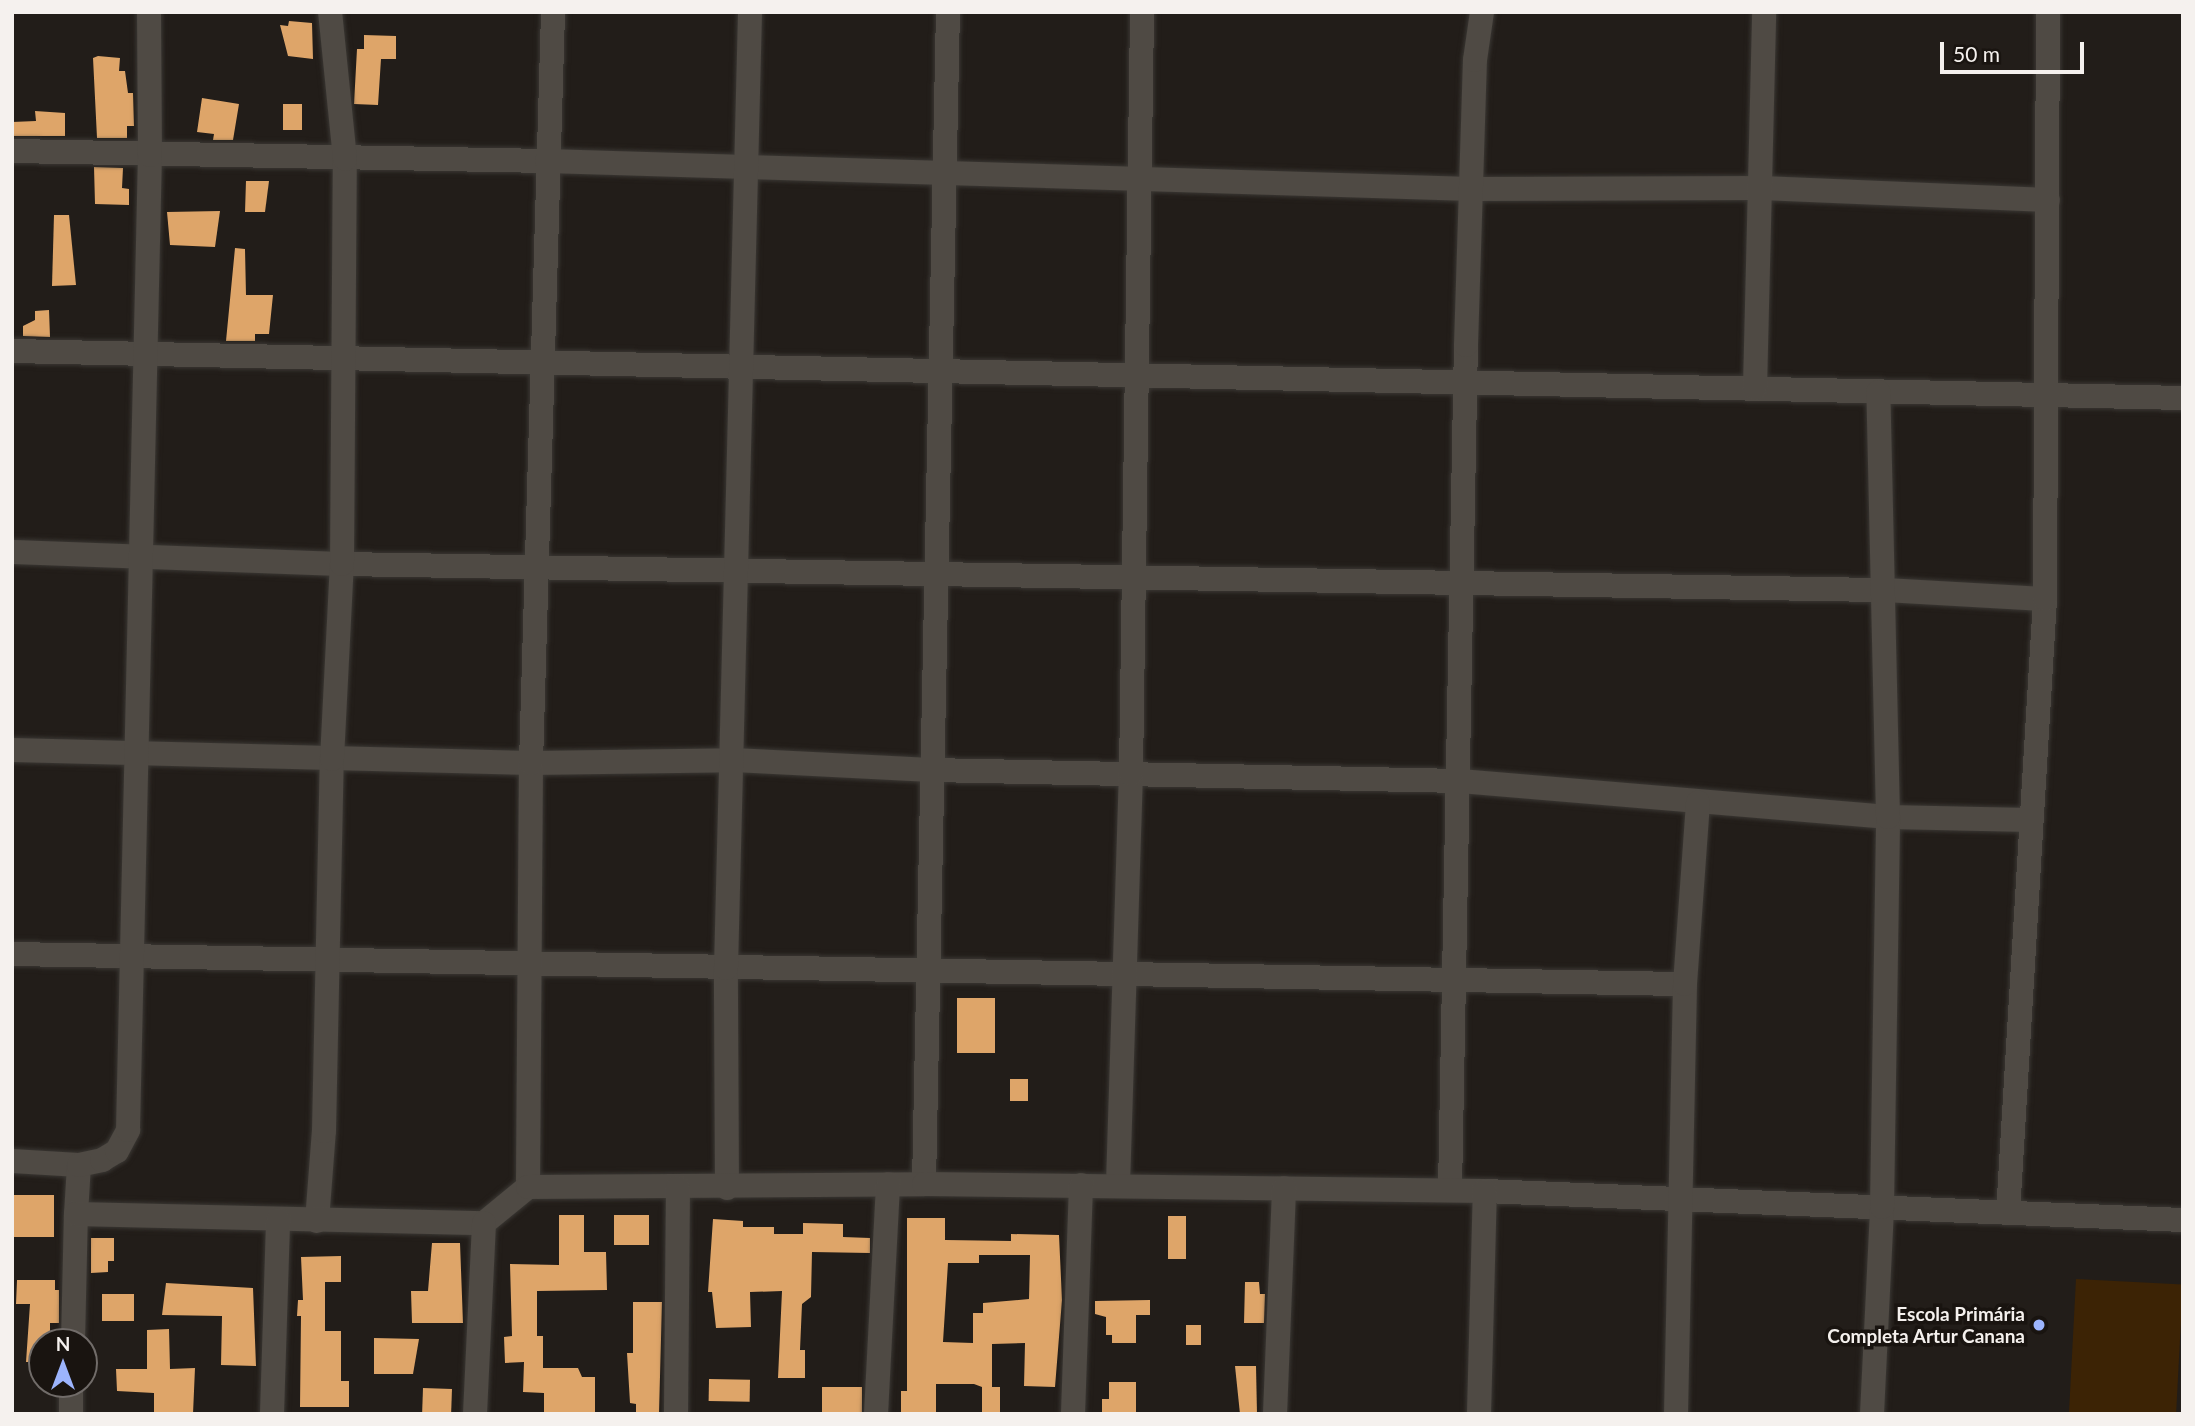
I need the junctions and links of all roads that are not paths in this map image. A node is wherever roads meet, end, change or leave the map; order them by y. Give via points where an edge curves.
1 (149, 12) edge
2 (330, 12) edge
3 (553, 12) edge
4 (750, 12) edge
5 (948, 12) edge
6 (1142, 12) edge
7 (1482, 12) edge
8 (1764, 12) edge
9 (2048, 12) edge
10 (12, 151) edge
11 (150, 155) junction
12 (345, 159) junction
13 (547, 161) junction
14 (746, 170) junction
15 (943, 173) junction
16 (1139, 178) junction
17 (1762, 187) junction
18 (1472, 189) junction
19 (2048, 200) junction
20 (12, 351) edge
21 (144, 356) junction
22 (344, 359) junction
23 (541, 364) junction
24 (740, 368) junction
25 (937, 370) junction
26 (1137, 376) junction
27 (1466, 381) junction
28 (1755, 388) junction
29 (1878, 392) junction
30 (2046, 396) junction
31 (2183, 398) edge
32 (12, 552) edge
33 (141, 557) junction
34 (342, 564) junction
35 (536, 567) junction
36 (734, 568) junction
37 (935, 571) junction
38 (1133, 575) junction
39 (1462, 583) junction
40 (1885, 590) junction
41 (2045, 599) junction
42 (12, 751) edge
43 (136, 754) junction
44 (332, 759) junction
45 (734, 760) junction
46 (531, 763) junction
47 (931, 770) junction
48 (1131, 774) junction
49 (1460, 781) junction
50 (1698, 803) junction
51 (1888, 817) junction
52 (2031, 820) junction
53 (12, 954) edge
54 (131, 956) junction
55 (330, 960) junction
56 (529, 963) junction
57 (726, 968) junction
58 (927, 970) junction
59 (1125, 971) junction
60 (1453, 978) junction
61 (1685, 984) junction
62 (12, 1161) edge
63 (79, 1164) junction
64 (888, 1184) junction
65 (924, 1184) junction
66 (1081, 1185) junction
67 (1118, 1185) junction
68 (528, 1187) junction
69 (678, 1188) junction
70 (727, 1188) junction
71 (1284, 1188) junction
72 (1450, 1190) junction
73 (1485, 1191) junction
74 (1679, 1199) junction
75 (1882, 1207) junction
76 (2008, 1213) junction
77 (76, 1214) junction
78 (278, 1220) junction
79 (2183, 1220) edge
80 (317, 1221) junction
81 (484, 1223) junction
82 (73, 1328) edge
83 (272, 1414) edge
84 (475, 1414) edge
85 (676, 1414) edge
86 (876, 1414) edge
87 (1073, 1414) edge
88 (1275, 1414) edge
89 (1479, 1414) edge
90 (1676, 1414) edge
91 (1872, 1414) edge

1 - 11 street
2 - 12 street
3 - 13 street
4 - 14 street
5 - 15 street
6 - 16 street
7 - 18 street via 1475,60
8 - 17 street
9 - 19 street
10 - 11 street
11 - 12 street
11 - 21 street
12 - 13 street
12 - 22 street
13 - 14 street
13 - 23 street
14 - 15 street
14 - 24 street
15 - 16 street
15 - 25 street
16 - 18 street
16 - 26 street
17 - 18 street
17 - 19 street
17 - 28 street
18 - 27 street
19 - 30 street
20 - 21 street
21 - 22 street
21 - 33 street
22 - 23 street
22 - 34 street
23 - 24 street
23 - 35 street
24 - 25 street
24 - 36 street
25 - 26 street
25 - 37 street
26 - 27 street
26 - 38 street
27 - 28 street
27 - 39 street
28 - 29 street
29 - 30 street
29 - 40 street
30 - 31 street
30 - 41 street
32 - 33 street
33 - 34 street
33 - 43 street
34 - 35 street
34 - 44 street
35 - 36 street
35 - 46 street
36 - 37 street
36 - 45 street
37 - 38 street
37 - 47 street
38 - 39 street
38 - 48 street
39 - 40 street
39 - 49 street
40 - 41 street
40 - 51 street
41 - 52 street
42 - 43 street
43 - 44 street
43 - 54 street
44 - 46 street
44 - 55 street
45 - 46 street
45 - 47 street
45 - 57 street
46 - 56 street
47 - 48 street
47 - 58 street
48 - 49 street
48 - 59 street
49 - 50 street
49 - 60 street
50 - 51 street
50 - 61 street
51 - 52 street
51 - 75 street
52 - 76 street
53 - 54 street
54 - 55 street
54 - 63 street via 128,1130 117,1151 102,1160
55 - 56 street
55 - 80 street
56 - 57 street
56 - 68 street
57 - 58 street
57 - 70 street
58 - 59 street
58 - 65 street
59 - 60 street
59 - 67 street
60 - 61 street
60 - 72 street
61 - 74 street
62 - 63 street
63 - 77 street
64 - 65 street
64 - 70 street
64 - 86 street
65 - 66 street
66 - 67 street
66 - 87 street
67 - 71 street
68 - 69 street
68 - 81 street
69 - 70 street
69 - 85 street
71 - 72 street
71 - 88 street
72 - 73 street
73 - 74 street
73 - 89 street
74 - 75 street
74 - 90 street
75 - 76 street
75 - 91 street
76 - 79 street
77 - 78 street
77 - 82 street
78 - 80 street
78 - 83 street
80 - 81 street
81 - 84 street

